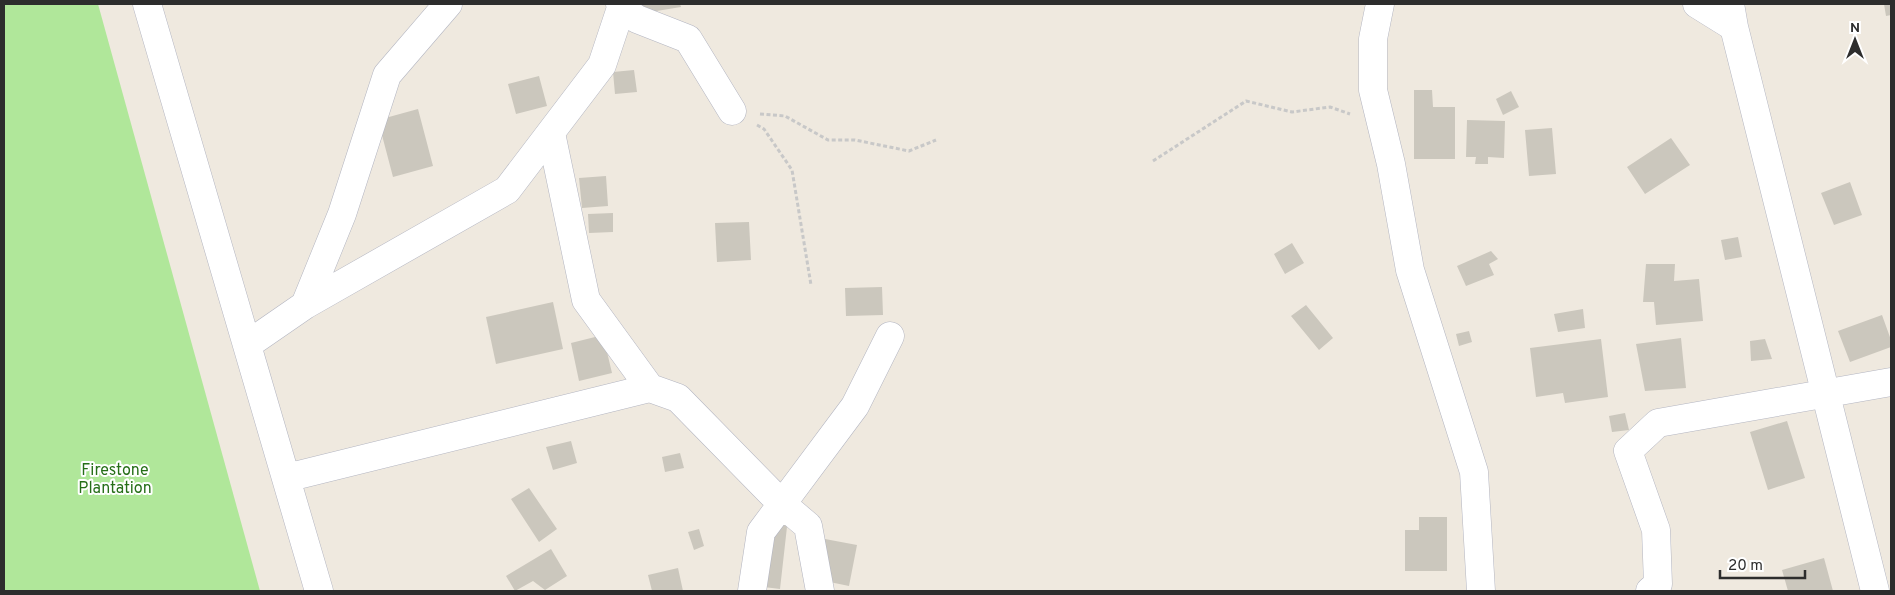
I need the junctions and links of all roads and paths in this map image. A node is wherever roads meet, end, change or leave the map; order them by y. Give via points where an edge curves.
1 (147, 4) edge
2 (427, 4) edge
3 (448, 4) edge
4 (1380, 4) edge
5 (1697, 4) edge
6 (621, 6) edge
7 (1732, 11) edge
8 (410, 48) junction
9 (732, 111) junction
10 (1381, 125) junction
11 (551, 133) junction
12 (936, 140) dead end
13 (1153, 161) dead end
14 (811, 285) dead end
15 (305, 305) junction
16 (890, 336) dead end
17 (247, 345) junction
18 (1891, 382) edge
19 (650, 388) junction
20 (1825, 395) junction
21 (286, 478) junction
22 (781, 503) junction
23 (319, 591) edge
24 (752, 591) edge
25 (820, 591) edge
26 (1481, 591) edge
27 (1650, 591) edge
28 (1875, 591) edge

1 - 17 street
2 - 8 street
3 - 8 street
4 - 10 street via 1373,39 1373,90
5 - 7 street
6 - 9 street via 638,19 688,39
6 - 11 street via 602,66
7 - 20 street
8 - 15 street via 387,75 342,214
9 - 12 path via 785,116 828,140 854,140 909,151
9 - 14 path via 764,129 792,170
10 - 13 path via 1330,106 1292,112 1246,101
10 - 26 street via 1410,270 1474,472
11 - 15 street via 507,190
11 - 19 street via 586,300
15 - 17 street
16 - 22 street via 856,406
17 - 21 street
18 - 20 street
19 - 21 street
19 - 22 street via 678,398
20 - 27 street via 1658,423 1628,451 1656,530 1658,584
20 - 28 street
21 - 23 street
22 - 24 street via 761,532
22 - 25 street via 808,526

